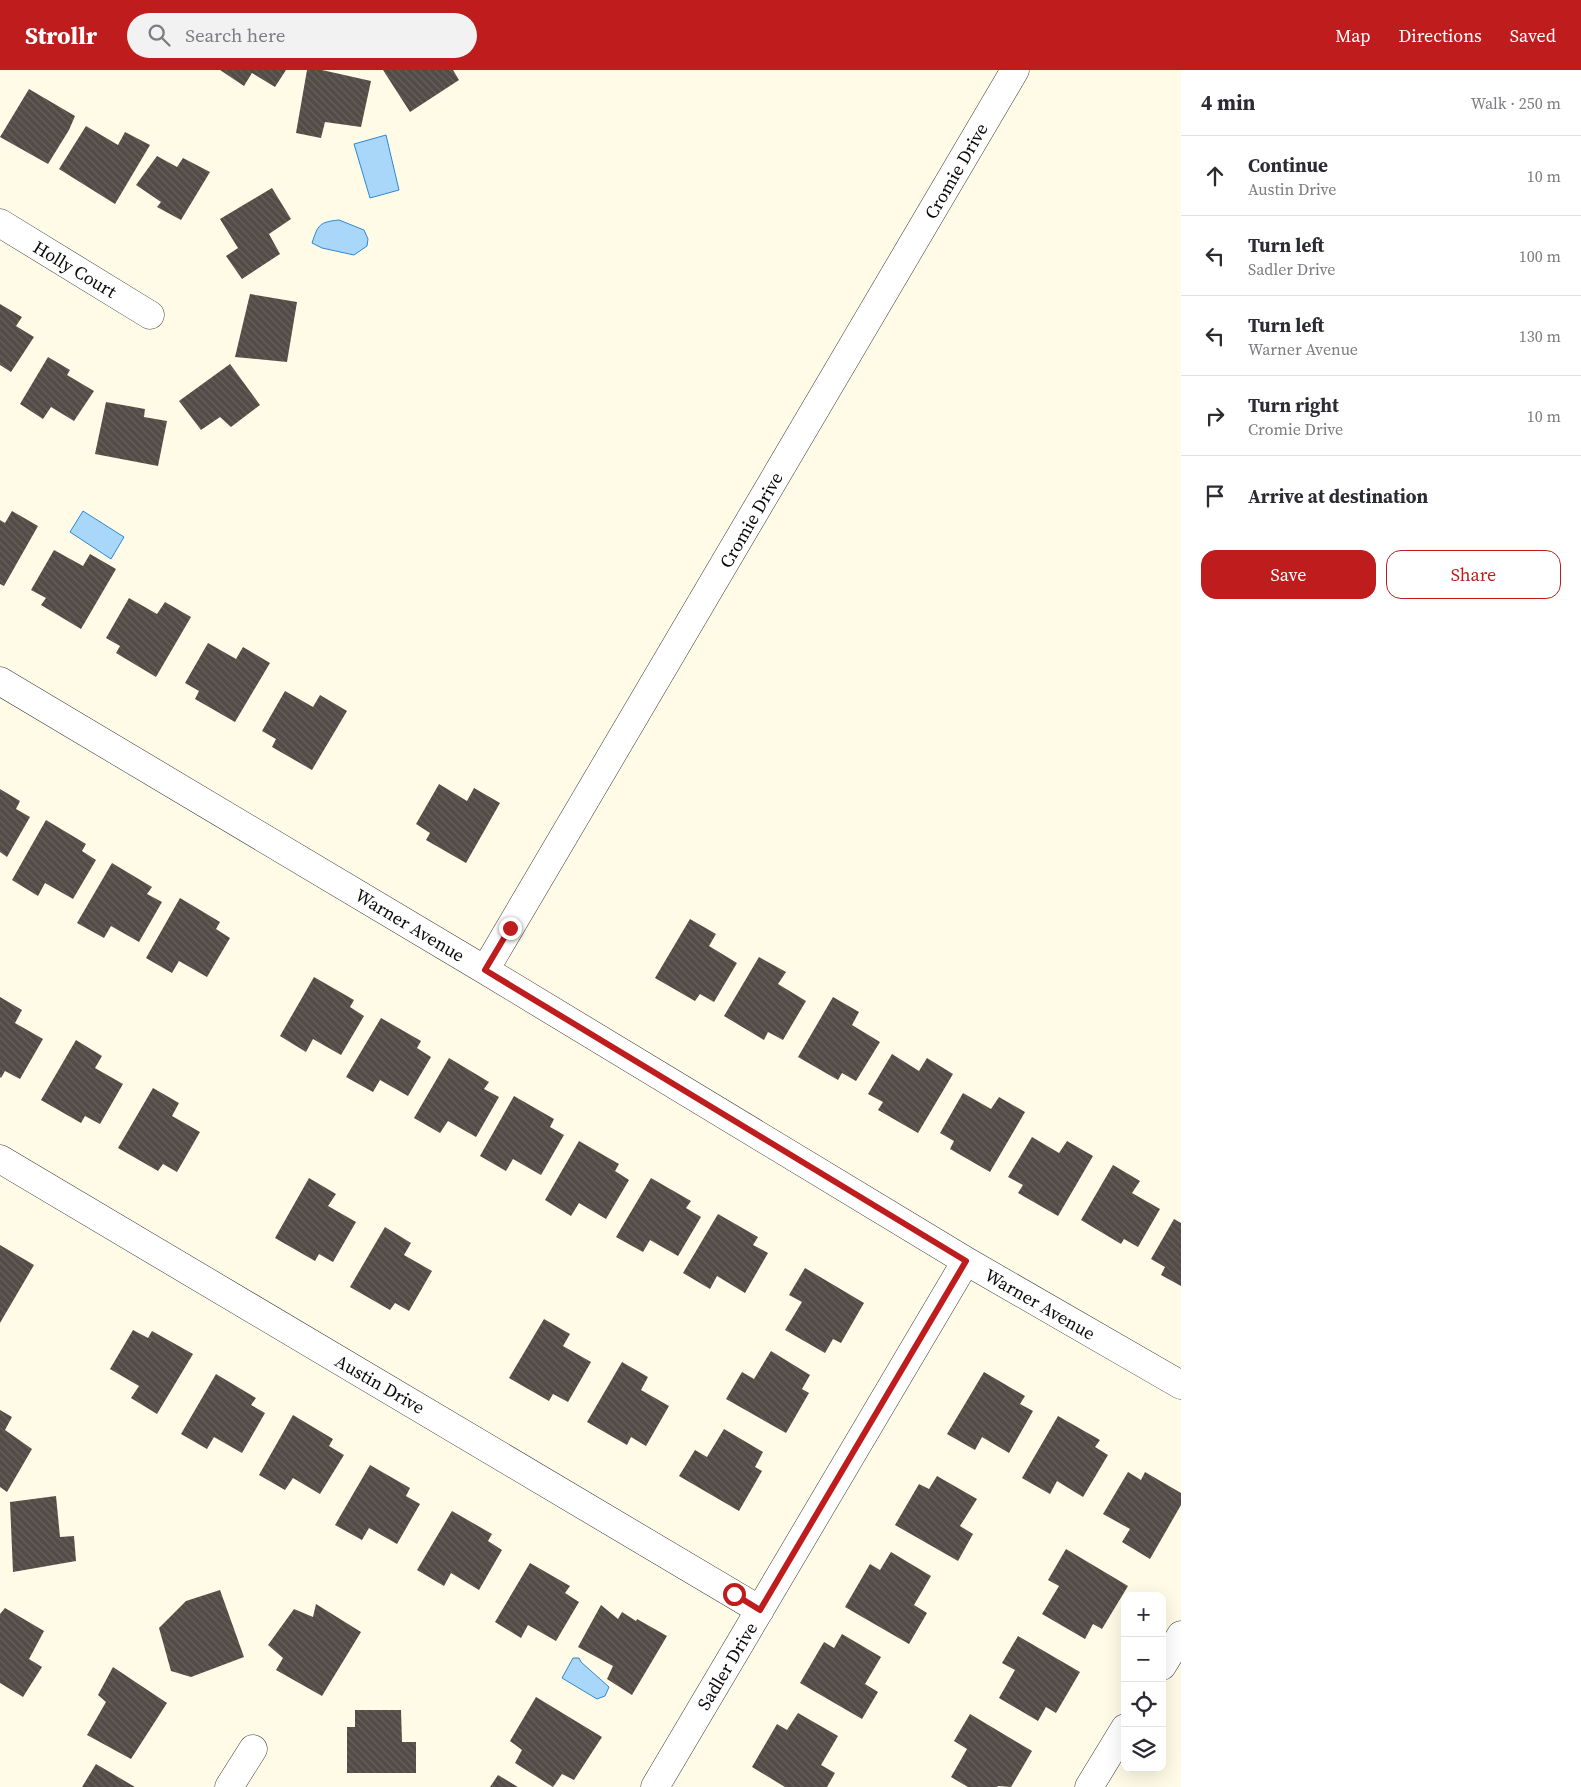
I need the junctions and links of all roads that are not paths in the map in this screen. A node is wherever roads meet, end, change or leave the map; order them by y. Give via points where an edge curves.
1 (1015, 70) edge
2 (0, 223) edge
3 (150, 315) dead end
4 (0, 681) edge
5 (485, 970) junction
6 (0, 1159) edge
7 (966, 1261) junction
8 (1181, 1385) edge
9 (760, 1610) junction
10 (1181, 1635) edge
11 (1166, 1659) edge
12 (1121, 1737) edge
13 (253, 1749) dead end
14 (1099, 1784) edge
15 (230, 1787) edge
16 (655, 1787) edge

1 - 5 street, Cromie Drive
2 - 3 street, Holly Court
4 - 5 street, Warner Avenue
5 - 7 street, Warner Avenue
6 - 9 street, Austin Drive
7 - 8 street, Warner Avenue
7 - 9 street, Sadler Drive
9 - 16 street, Sadler Drive
10 - 11 street
12 - 14 street
13 - 15 street

